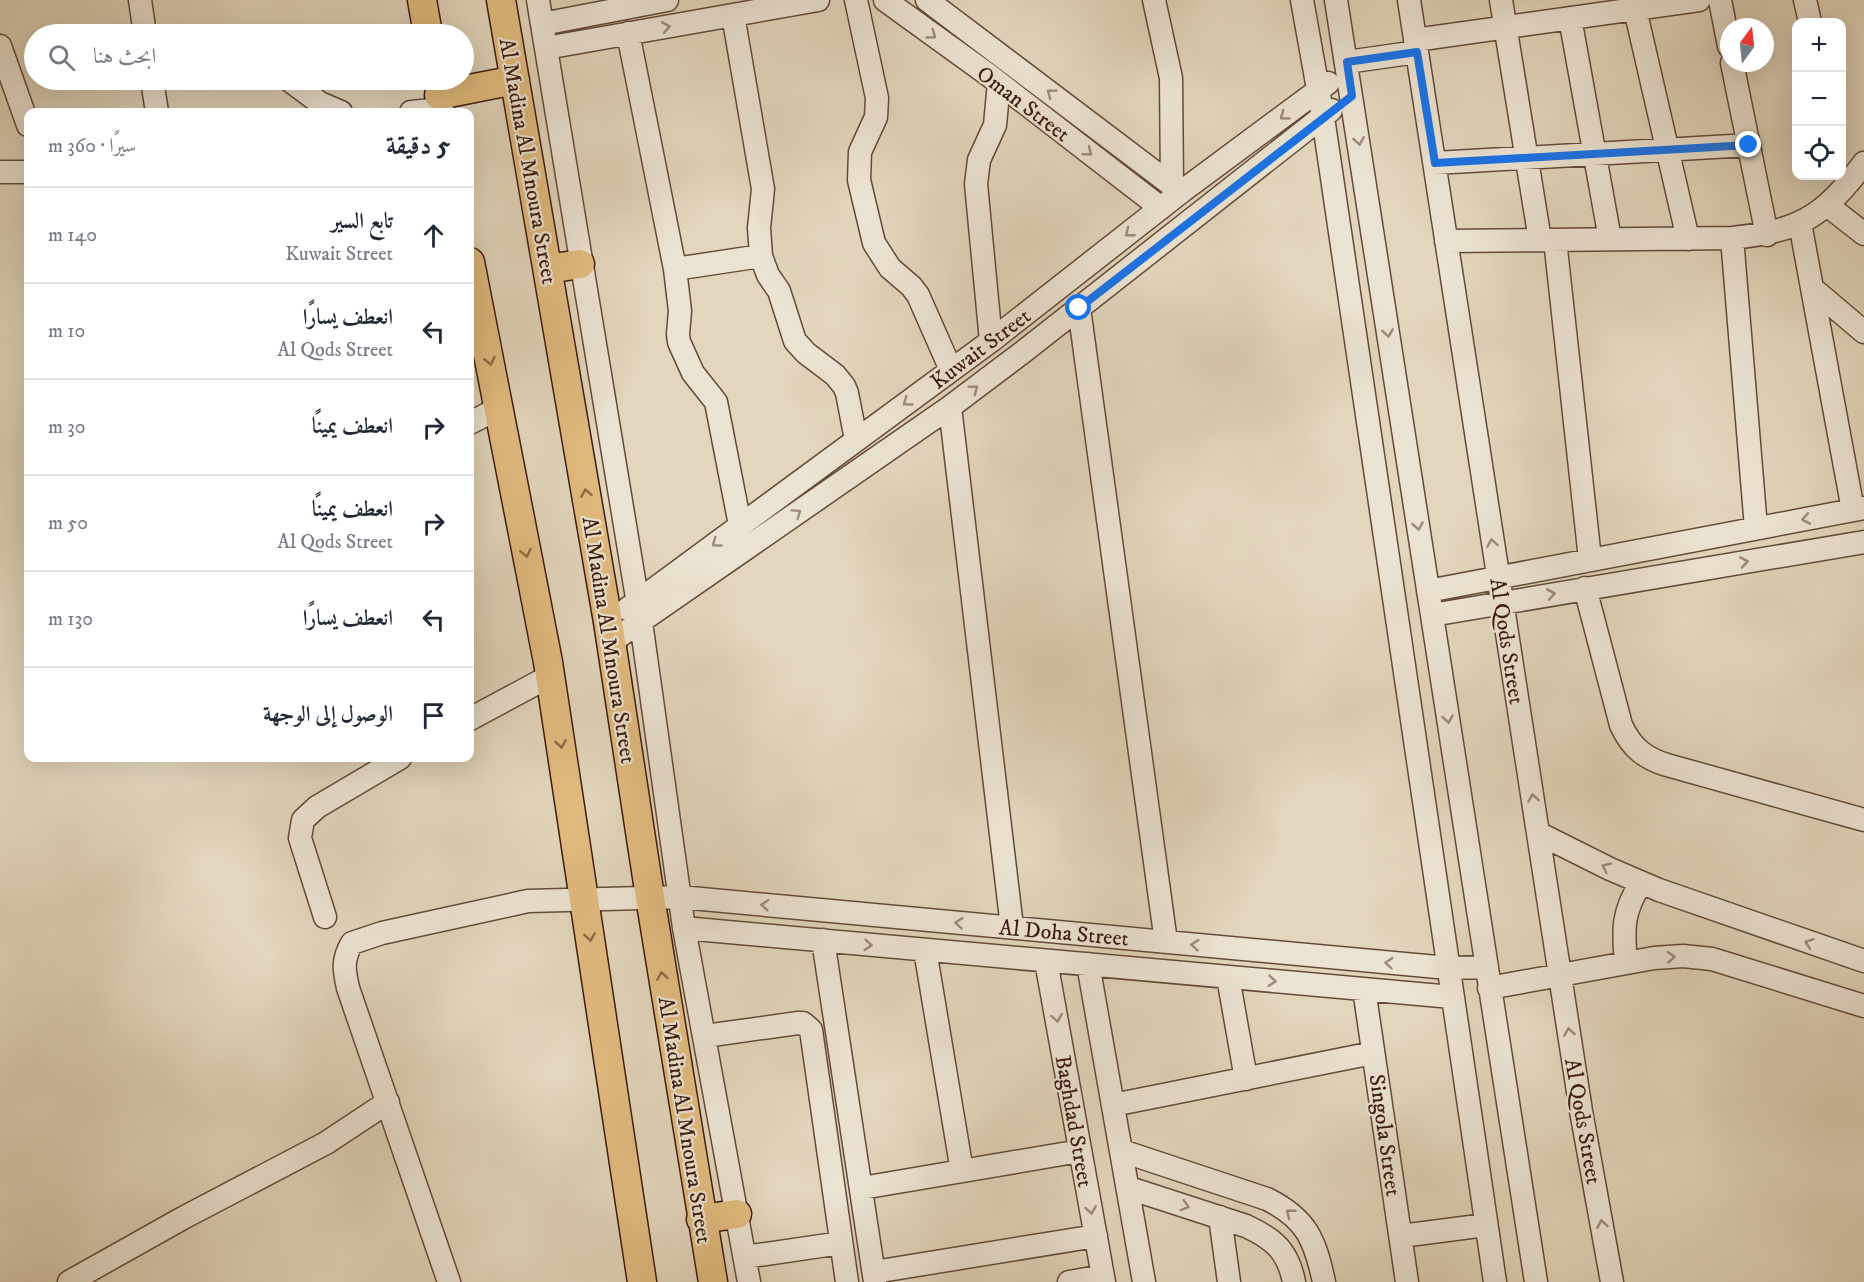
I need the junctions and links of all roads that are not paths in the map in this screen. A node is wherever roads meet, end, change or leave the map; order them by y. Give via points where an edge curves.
1 (140, 0) edge
2 (422, 0) edge
3 (501, 0) edge
4 (538, 0) edge
5 (667, 0) edge
6 (818, 0) edge
7 (856, 0) edge
8 (885, 0) edge
9 (927, 0) edge
10 (1154, 0) edge
11 (1302, 0) edge
12 (1336, 0) edge
13 (1409, 0) edge
14 (1501, 0) edge
15 (1699, 0) edge
16 (1720, 0) edge
17 (1805, 0) edge
18 (910, 7) edge
19 (1635, 9) junction
20 (733, 15) junction
21 (1570, 18) junction
22 (1724, 18) edge
23 (1809, 18) edge
24 (144, 24) edge
25 (426, 24) edge
26 (542, 24) junction
27 (1505, 27) junction
28 (628, 33) junction
29 (0, 46) edge
30 (1416, 46) junction
31 (546, 48) junction
32 (1348, 65) junction
33 (1734, 72) edge
34 (515, 80) junction
35 (999, 83) junction
36 (154, 90) edge
37 (302, 90) edge
38 (1318, 91) junction
39 (1352, 96) junction
40 (440, 99) edge
41 (156, 108) edge
42 (332, 108) edge
43 (420, 108) edge
44 (24, 114) edge
45 (1323, 117) junction
46 (1749, 145) junction
47 (1668, 150) junction
48 (1595, 154) junction
49 (1527, 158) junction
50 (1435, 163) junction
51 (1864, 163) edge
52 (0, 172) edge
53 (24, 172) edge
54 (1846, 180) edge
55 (1847, 186) junction
56 (1177, 189) junction
57 (1827, 205) junction
58 (1161, 208) junction
59 (1800, 223) junction
60 (1864, 234) edge
61 (1767, 235) junction
62 (1732, 238) junction
63 (1610, 239) junction
64 (1688, 239) junction
65 (1547, 240) junction
66 (1446, 241) junction
67 (761, 256) junction
68 (580, 264) junction
69 (548, 269) junction
70 (675, 269) junction
71 (474, 281) edge
72 (1812, 288) junction
73 (1079, 308) junction
74 (1864, 332) edge
75 (998, 335) junction
76 (1023, 352) junction
77 (951, 370) junction
78 (950, 407) junction
79 (500, 408) junction
80 (474, 421) edge
81 (856, 440) junction
82 (1858, 509) edge
83 (740, 525) junction
84 (1756, 528) junction
85 (1862, 544) edge
86 (1590, 559) junction
87 (1497, 577) junction
88 (1585, 588) junction
89 (1428, 591) junction
90 (1502, 603) junction
91 (639, 611) junction
92 (1432, 615) junction
93 (610, 632) junction
94 (550, 676) junction
95 (474, 717) edge
96 (393, 762) edge
97 (1864, 820) edge
98 (1538, 833) junction
99 (1470, 857) junction
100 (1432, 864) junction
101 (1641, 883) junction
102 (650, 897) junction
103 (680, 897) junction
104 (584, 898) junction
105 (325, 918) dead end
106 (1012, 927) junction
107 (684, 928) junction
108 (1101, 936) junction
109 (823, 940) junction
110 (1166, 942) junction
111 (925, 950) junction
112 (1046, 961) junction
113 (1864, 961) edge
114 (1626, 963) junction
115 (1094, 965) junction
116 (1448, 968) junction
117 (1560, 976) junction
118 (1228, 977) junction
119 (1488, 978) junction
120 (1364, 989) junction
121 (1452, 997) junction
122 (1864, 1006) edge
123 (705, 1036) junction
124 (1374, 1053) junction
125 (1246, 1079) junction
126 (388, 1102) junction
127 (1113, 1106) junction
128 (1080, 1151) junction
129 (1122, 1152) junction
130 (962, 1171) junction
131 (862, 1188) junction
132 (1129, 1188) junction
133 (737, 1214) junction
134 (1220, 1217) junction
135 (701, 1219) junction
136 (1486, 1225) junction
137 (1095, 1236) junction
138 (1401, 1236) junction
139 (1313, 1240) junction
140 (841, 1243) junction
141 (1284, 1253) junction
142 (745, 1257) junction
143 (874, 1277) edge
144 (1103, 1279) edge
145 (69, 1282) edge
146 (449, 1282) edge
147 (642, 1282) edge
148 (713, 1282) edge
149 (749, 1282) edge
150 (847, 1282) edge
151 (1069, 1282) edge
152 (1144, 1282) edge
153 (1229, 1282) edge
154 (1294, 1282) edge
155 (1324, 1282) edge
156 (1407, 1282) edge
157 (1495, 1282) edge
158 (1536, 1282) edge
159 (1612, 1282) edge

1 - 24 street
2 - 25 main road
3 - 34 main road, Al Madina Al Mnoura Street
4 - 26 street
5 - 26 street
6 - 20 street
7 - 77 street via 877,98 876,117 858,166 874,243 890,268 918,295
8 - 18 street, Oman Street
56 -> 9 street, Oman Street
10 - 56 street via 1171,78
11 - 38 street
12 - 32 street
13 - 30 street, Al Qods Street
14 - 27 street
15 - 19 street
16 - 22 street
17 - 23 street
18 -> 35 street, Oman Street
19 - 21 street
19 - 47 street
28 -> 20 street
20 - 67 street via 764,189 759,228
21 - 27 street
21 - 48 street
26 - 31 street
27 - 30 street
27 - 49 street
28 - 31 street
28 - 70 street
29 - 44 street
30 - 32 street
30 - 50 street, Al Qods Street
31 - 68 street
32 - 38 street, Kuwait Street
32 - 39 street
33 - 46 street
34 - 40 main road
34 - 69 main road, Al Madina Al Mnoura Street
35 -> 58 street, Oman Street
35 - 75 street via 995,125 979,160 976,184
36 - 41 street
37 - 42 street
38 - 45 street
38 -> 56 street, Kuwait Street
39 - 45 street, Kuwait Street
39 -> 89 street
40 - 43 street
45 - 73 street, Kuwait Street
45 - 100 street
46 - 47 street
46 - 61 street
47 - 48 street
47 - 64 street
48 - 49 street
48 - 63 street
49 - 50 street
49 - 65 street
50 - 66 street, Al Qods Street
51 - 55 street
52 - 53 street
54 - 55 street
55 - 57 street
56 - 58 street, Kuwait Street
57 - 59 street
57 - 60 street
58 -> 75 street, Kuwait Street
59 - 61 street
59 - 72 street
61 - 62 street
62 - 64 street
62 - 84 street
63 - 64 street
63 - 65 street
65 - 66 street
65 - 86 street
87 -> 66 street, Al Qods Street
67 - 70 street
67 - 81 street via 779,291 795,341 844,386
68 - 69 main road
68 - 91 street
93 -> 69 main road, Al Madina Al Mnoura Street
70 - 83 street via 679,342 693,373 716,402
71 -> 79 main road
72 - 74 street
72 - 82 street
73 - 76 street, Kuwait Street
73 - 110 street
75 - 76 street
75 - 77 street, Kuwait Street
78 -> 76 street, Kuwait Street
77 -> 81 street, Kuwait Street
91 -> 78 street, Kuwait Street
78 - 106 street
79 - 80 street
79 -> 94 main road
81 - 83 street, Kuwait Street
82 -> 84 street
83 -> 91 street, Kuwait Street
84 - 86 street
88 -> 85 street
86 - 87 street
87 - 89 street
87 - 90 street, Al Qods Street
90 -> 88 street
88 - 97 street via 1621,725 1638,752 1660,763
89 - 92 street
90 - 92 street
98 -> 90 street, Al Qods Street
91 - 93 street, Kuwait Street
91 - 103 street
92 -> 99 street
93 - 102 main road, Al Madina Al Mnoura Street
94 - 95 street
94 -> 104 main road
96 - 105 street via 316,807 303,819 300,838
101 -> 98 street
98 - 117 street, Al Qods Street
99 - 100 street
99 - 119 street
100 - 116 street
113 -> 101 street
101 - 114 street via 1626,910
102 - 103 street, Al Doha Street
102 - 104 street, Al Doha Street
135 -> 102 main road, Al Madina Al Mnoura Street
106 -> 103 street, Al Doha Street
103 - 107 street
104 - 126 street, Al Doha Street via 489,908 352,943 343,965 348,988
104 -> 147 main road
106 - 108 street, Al Doha Street
107 - 109 street, Al Doha Street
107 - 123 street
108 - 110 street, Al Doha Street
108 - 115 street, Baghdad Street
109 -> 111 street, Al Doha Street
109 - 131 street
116 -> 110 street, Al Doha Street
111 - 112 street, Al Doha Street
111 - 130 street
112 - 115 street, Al Doha Street
112 -> 128 street, Baghdad Street
114 - 117 street, Al Doha Street
114 -> 122 street, Al Doha Street via 1683,956 1712,959
115 - 118 street, Al Doha Street
115 - 127 street, Baghdad Street
116 - 119 street, Al Doha Street
116 - 121 street
117 - 119 street, Al Doha Street
159 -> 117 street, Al Qods Street
118 -> 120 street, Al Doha Street
118 - 125 street
119 - 158 street
120 - 121 street, Al Doha Street
120 - 124 street, Singola Street
121 - 136 street
123 - 133 street
123 - 140 street via 798,1023 811,1030
124 - 125 street
124 - 138 street, Singola Street
125 - 127 street
126 - 145 street via 326,1143
126 - 146 street
127 - 129 street, Baghdad Street
128 - 130 street
128 -> 137 street, Baghdad Street
129 - 132 street, Baghdad Street
139 -> 129 street via 1302,1222 1267,1199
130 - 131 street
131 - 143 street
132 -> 134 street
132 - 152 street, Baghdad Street
133 - 135 main road
133 - 142 street
134 - 141 street via 1273,1240
134 - 153 street
135 - 148 main road, Al Madina Al Mnoura Street
136 - 138 street
136 - 157 street
137 - 143 street
137 - 144 street, Baghdad Street
138 - 156 street, Singola Street
139 - 141 street
139 - 155 street
140 - 142 street
140 - 150 street
141 - 154 street
142 - 149 street
144 - 151 street

